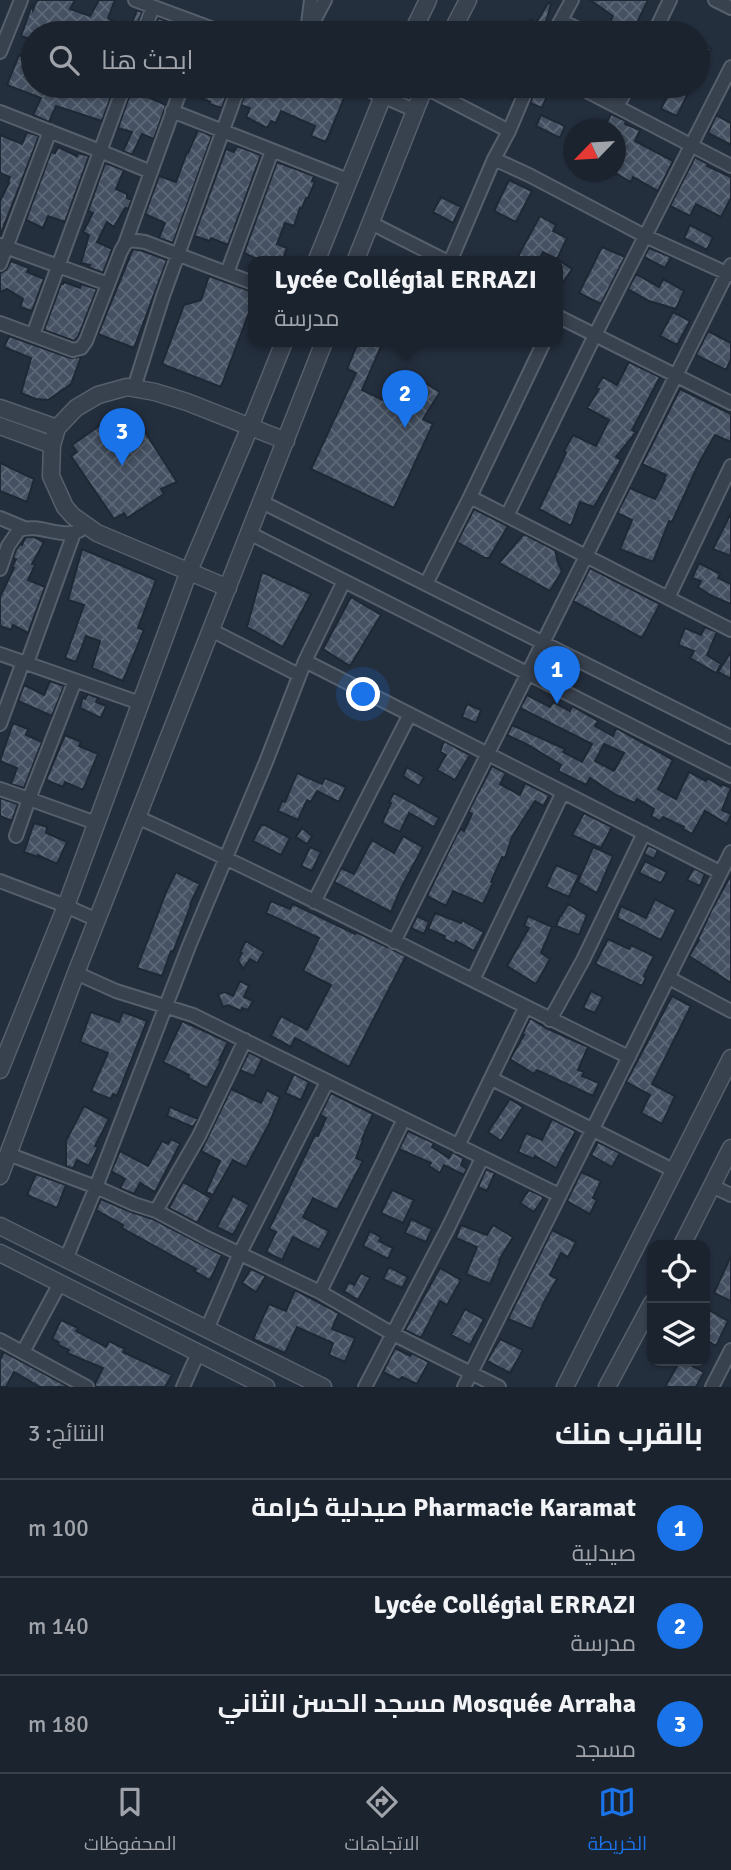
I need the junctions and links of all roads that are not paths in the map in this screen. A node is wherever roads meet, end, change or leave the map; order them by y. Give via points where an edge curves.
1 (21, 0) edge
2 (135, 0) edge
3 (311, 0) edge
4 (325, 0) edge
5 (428, 0) edge
6 (468, 0) edge
7 (572, 0) edge
8 (670, 0) edge
9 (716, 0) edge
10 (153, 7) junction
11 (731, 8) edge
12 (148, 21) edge
13 (191, 21) edge
14 (308, 21) edge
15 (314, 21) edge
16 (418, 21) edge
17 (457, 21) edge
18 (561, 21) edge
19 (660, 21) edge
20 (0, 52) edge
21 (731, 67) edge
22 (120, 98) edge
23 (177, 98) edge
24 (235, 98) edge
25 (381, 98) edge
26 (396, 98) edge
27 (420, 98) edge
28 (446, 98) edge
29 (523, 98) edge
30 (600, 98) edge
31 (622, 98) edge
32 (617, 107) junction
33 (414, 110) junction
34 (172, 111) junction
35 (0, 112) edge
36 (51, 131) junction
37 (224, 131) junction
38 (509, 131) junction
39 (692, 145) junction
40 (100, 150) junction
41 (272, 151) junction
42 (494, 159) junction
43 (731, 166) edge
44 (151, 172) junction
45 (348, 180) junction
46 (370, 223) junction
47 (645, 236) junction
48 (125, 244) junction
49 (3, 246) edge
50 (178, 255) junction
51 (318, 256) edge
52 (357, 256) edge
53 (437, 256) edge
54 (452, 256) edge
55 (0, 264) edge
56 (58, 266) junction
57 (729, 271) edge
58 (227, 273) junction
59 (248, 281) edge
60 (108, 284) junction
61 (563, 320) edge
62 (0, 323) edge
63 (33, 335) junction
64 (595, 335) junction
65 (282, 347) edge
66 (322, 347) edge
67 (542, 347) edge
68 (677, 376) junction
69 (134, 388) junction
70 (731, 404) edge
71 (0, 408) edge
72 (0, 426) edge
73 (250, 427) junction
74 (57, 428) junction
75 (286, 441) junction
76 (52, 445) junction
77 (731, 466) edge
78 (470, 497) junction
79 (262, 502) junction
80 (507, 516) junction
81 (0, 518) edge
82 (24, 528) junction
83 (79, 529) junction
84 (249, 533) junction
85 (587, 556) junction
86 (0, 569) edge
87 (188, 571) junction
88 (344, 581) junction
89 (426, 584) junction
90 (228, 588) junction
91 (668, 598) junction
92 (211, 630) junction
93 (731, 630) edge
94 (544, 643) junction
95 (0, 654) edge
96 (305, 661) junction
97 (25, 662) junction
98 (527, 673) junction
99 (299, 675) junction
100 (75, 681) junction
101 (140, 703) junction
102 (410, 714) junction
103 (0, 724) edge
104 (731, 737) edge
105 (487, 753) junction
106 (731, 776) edge
107 (0, 789) edge
108 (564, 792) junction
109 (29, 799) junction
110 (137, 817) junction
111 (96, 823) junction
112 (644, 833) junction
113 (16, 836) dead end
114 (731, 852) edge
115 (225, 857) junction
116 (720, 872) junction
117 (0, 881) edge
118 (314, 902) junction
119 (66, 906) junction
120 (97, 920) junction
121 (394, 942) junction
122 (76, 973) junction
123 (669, 978) junction
124 (473, 980) junction
125 (165, 1006) junction
126 (525, 1008) junction
127 (731, 1011) edge
128 (550, 1020) junction
129 (245, 1040) junction
130 (628, 1057) junction
131 (731, 1058) edge
132 (0, 1070) edge
133 (492, 1079) junction
134 (327, 1082) junction
135 (404, 1119) junction
136 (593, 1130) junction
137 (458, 1146) junction
138 (731, 1148) edge
139 (8, 1154) junction
140 (482, 1158) junction
141 (673, 1170) junction
142 (0, 1175) edge
143 (712, 1186) junction
144 (96, 1187) junction
145 (559, 1195) junction
146 (731, 1195) edge
147 (156, 1211) junction
148 (0, 1226) edge
149 (685, 1240) edge
150 (240, 1252) junction
151 (0, 1253) edge
152 (66, 1259) junction
153 (60, 1283) junction
154 (320, 1292) junction
155 (647, 1312) edge
156 (207, 1329) junction
157 (393, 1334) junction
158 (0, 1340) edge
159 (731, 1350) edge
160 (23, 1352) junction
161 (198, 1353) junction
162 (471, 1373) junction
163 (296, 1381) edge
164 (85, 1387) edge
165 (183, 1387) edge
166 (266, 1387) edge
167 (323, 1387) edge
168 (366, 1387) edge
169 (464, 1387) edge
170 (499, 1387) edge
171 (565, 1387) edge
172 (607, 1387) edge
173 (712, 1387) edge

1 - 20 street
2 - 10 street
3 - 14 street
4 - 15 street
5 - 16 street
6 - 17 street
7 - 18 street
8 - 19 street
9 - 11 street
10 - 12 street
10 - 13 street
21 - 39 street
22 - 40 street
23 - 34 street
24 - 37 street
25 - 45 street
26 - 33 street
27 - 33 street
28 - 38 street
29 - 38 street
30 - 32 street
31 - 32 street
32 - 39 street
33 - 46 street
34 - 37 street
34 - 44 street
35 - 36 street
36 - 40 street
36 - 49 street
37 - 41 street
37 - 50 street
38 - 42 street
39 - 43 street
39 - 47 street
40 - 44 street
40 - 56 street
41 - 45 street
41 - 58 street
42 - 47 street
42 - 54 street
44 - 48 street
45 - 51 street
46 - 52 street
46 - 53 street
47 - 57 street
47 - 64 street
48 - 50 street via 136,240
48 - 60 street
49 - 55 street
49 - 56 street
50 - 58 street
50 - 69 street
56 - 60 street
56 - 63 street
57 - 68 street
58 - 59 street
60 - 63 street via 81,348 72,350
61 - 64 street
62 - 63 street
64 - 68 street
64 - 80 street
65 - 73 street
66 - 75 street
67 - 78 street
68 - 70 street
68 - 85 street
69 - 73 street via 187,402
69 - 74 street via 98,396 76,408
71 - 74 street
72 - 76 street
73 - 75 street
73 - 87 street
74 - 76 street
75 - 79 street
76 - 83 street via 51,476
77 - 91 street
78 - 80 street
78 - 89 street
79 - 84 street
79 - 89 street
80 - 85 street
81 - 82 street
82 - 83 street via 68,534
82 - 86 street via 8,546
83 - 87 street
83 - 97 street
84 - 88 street
84 - 90 street
85 - 91 street
85 - 94 street
87 - 90 street
87 - 101 street
88 - 96 street
88 - 98 street
89 - 94 street
90 - 92 street
91 - 93 street
92 - 99 street
92 - 110 street
94 - 98 street
94 - 104 street
95 - 97 street
96 - 99 street
96 - 102 street
97 - 100 street
97 - 103 street
98 - 105 street
98 - 106 street
99 - 115 street
100 - 101 street
100 - 109 street
101 - 111 street
102 - 105 street
102 - 118 street
105 - 108 street
105 - 121 street
107 - 109 street
108 - 112 street
108 - 124 street
109 - 111 street
109 - 113 street
110 - 115 street
110 - 120 street
111 - 119 street
112 - 116 street
112 - 128 street
114 - 116 street
115 - 118 street
115 - 125 street
116 - 123 street
117 - 119 street
118 - 121 street
119 - 120 street
119 - 132 street
120 - 122 street
121 - 124 street
122 - 125 street
122 - 139 street
123 - 127 street
123 - 130 street
124 - 126 street
125 - 129 street
125 - 144 street
126 - 128 street
126 - 133 street
128 - 130 street
129 - 134 street
129 - 147 street via 199,1136
130 - 136 street
131 - 141 street
133 - 136 street
133 - 137 street
134 - 135 street
134 - 150 street
135 - 137 street
135 - 154 street
136 - 141 street
136 - 145 street
137 - 140 street
138 - 143 street
139 - 142 street
139 - 144 street
140 - 145 street
140 - 157 street
141 - 171 street
143 - 146 street
143 - 149 street
144 - 147 street
144 - 152 street
145 - 162 street
147 - 150 street
148 - 152 street
150 - 154 street
150 - 156 street
151 - 153 street
152 - 156 street
153 - 160 street
153 - 161 street
154 - 157 street
155 - 172 street
156 - 163 street
157 - 162 street
157 - 168 street
158 - 160 street
159 - 173 street
160 - 164 street
161 - 165 street
161 - 166 street
162 - 169 street
162 - 170 street
163 - 167 street

